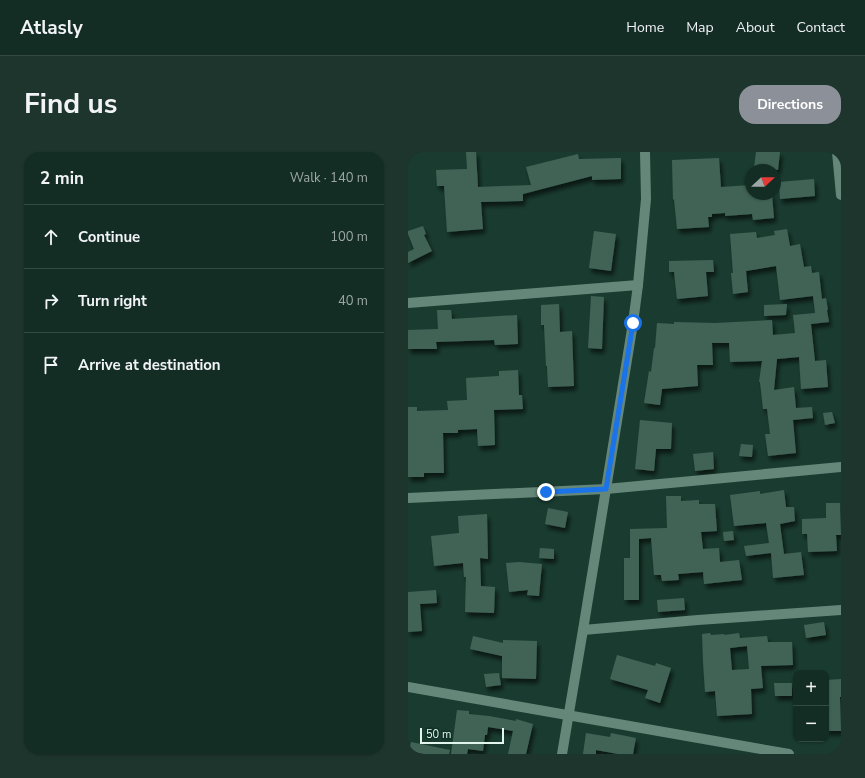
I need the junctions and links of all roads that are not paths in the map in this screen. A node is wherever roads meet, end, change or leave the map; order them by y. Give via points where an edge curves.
1 (645, 152) edge
2 (838, 152) edge
3 (841, 195) edge
4 (638, 285) junction
5 (408, 303) edge
6 (841, 467) edge
7 (606, 489) junction
8 (408, 498) edge
9 (841, 610) edge
10 (583, 630) junction
11 (408, 687) edge
12 (568, 716) junction
13 (562, 754) edge
14 (789, 754) edge

1 - 4 street via 646,199
2 - 3 street
4 - 5 street
4 - 7 street
6 - 7 street
7 - 8 street
7 - 10 street
9 - 10 street
10 - 12 street
11 - 12 street
12 - 13 street
12 - 14 street

